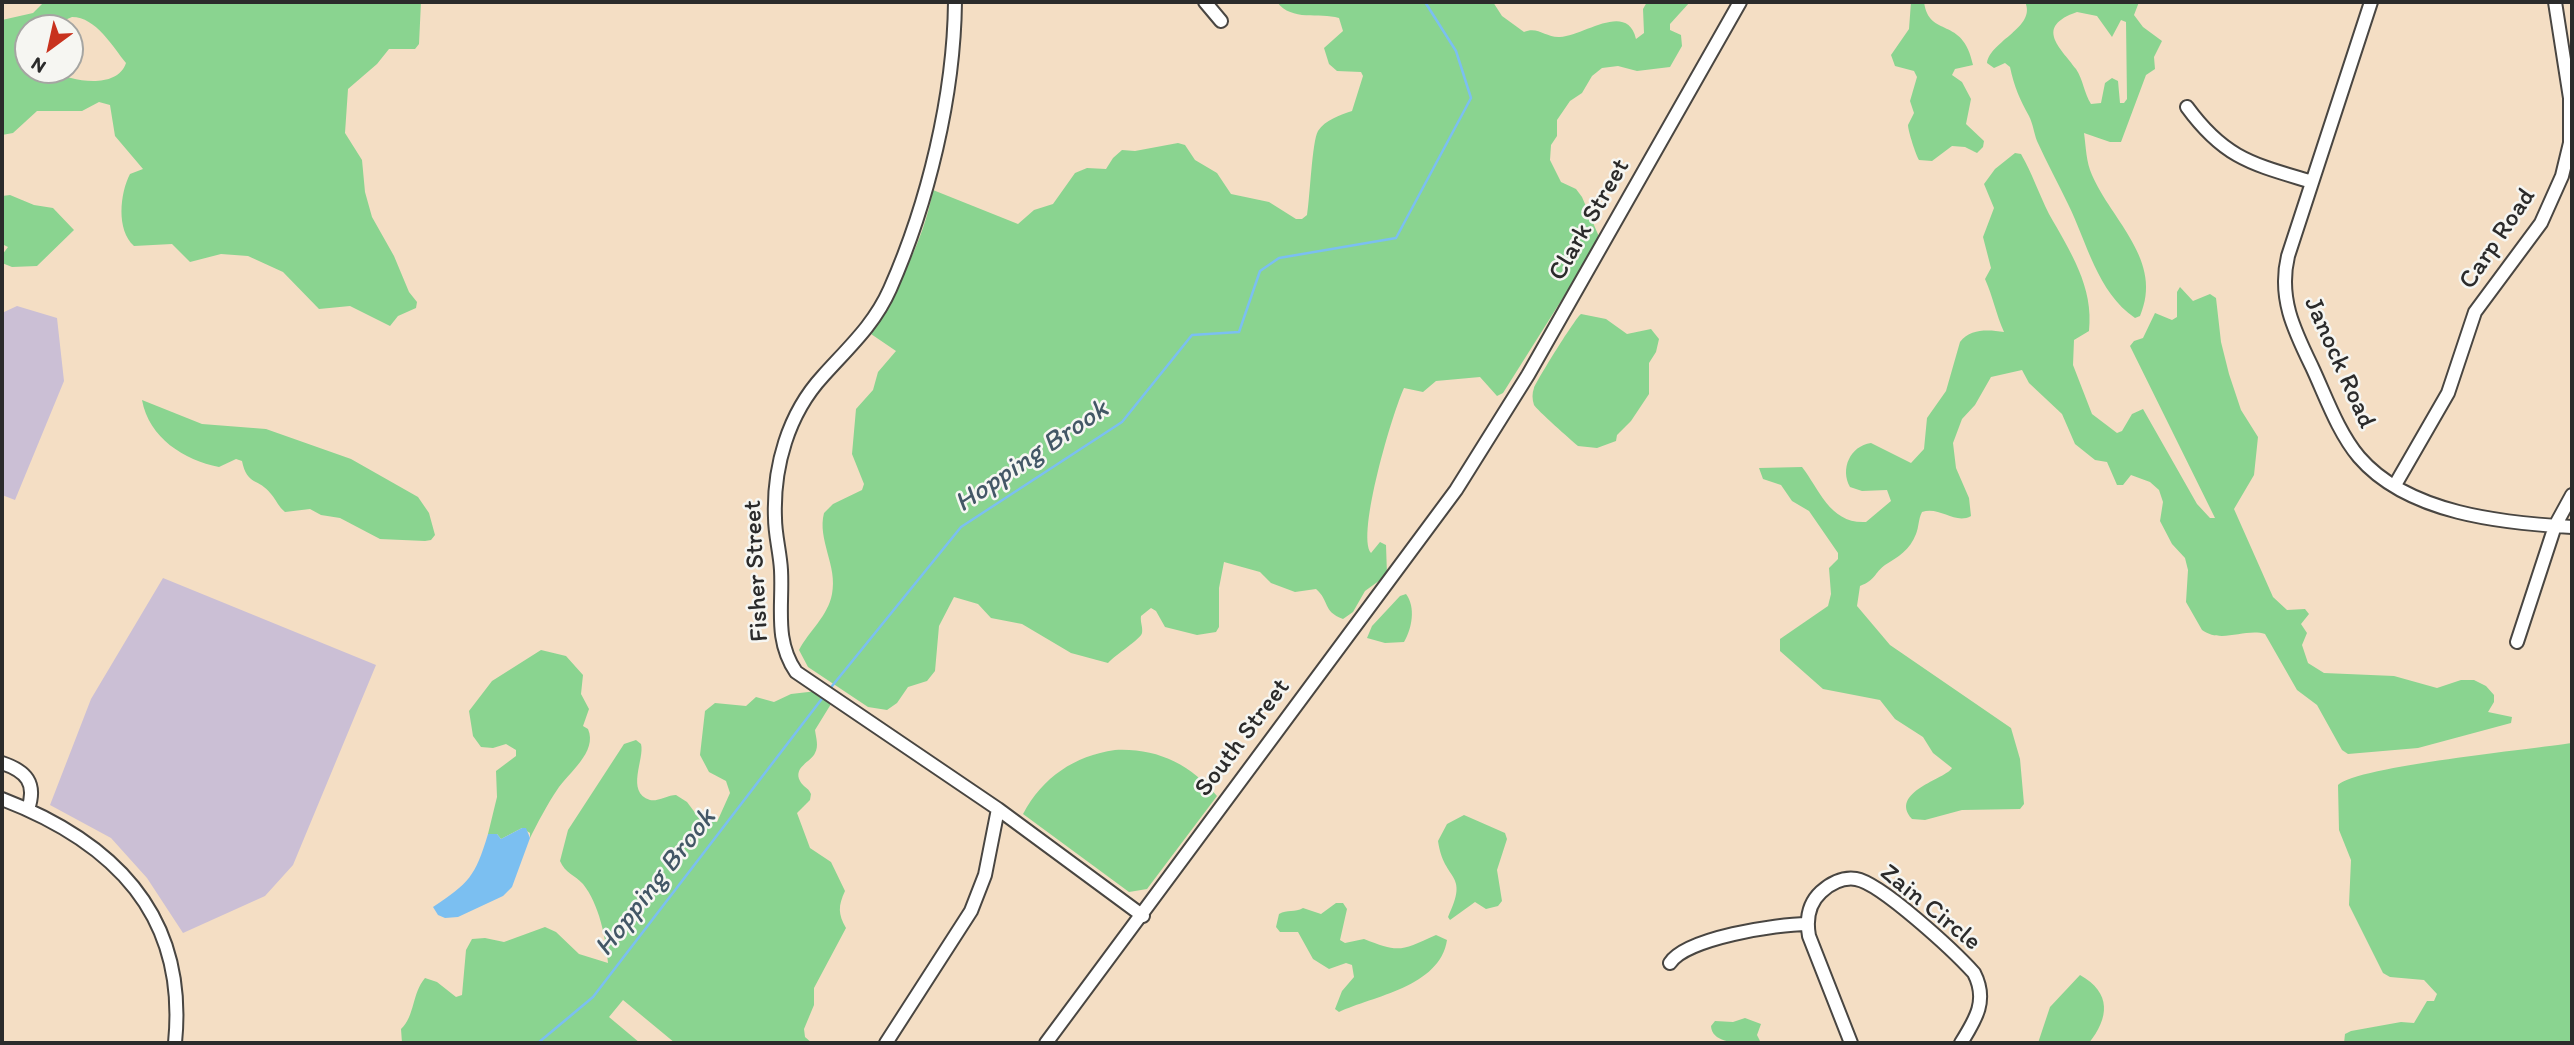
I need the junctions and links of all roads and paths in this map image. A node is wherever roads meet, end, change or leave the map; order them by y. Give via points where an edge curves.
1 (955, 2) edge
2 (1205, 2) edge
3 (1740, 2) edge
4 (2371, 2) edge
5 (2555, 2) edge
6 (2572, 20) edge
7 (1222, 21) dead end
8 (2558, 23) junction
9 (2187, 107) dead end
10 (2312, 182) junction
11 (1476, 459) joint
12 (2395, 485) junction
13 (2572, 495) edge
14 (2555, 526) junction
15 (2572, 527) edge
16 (2517, 642) dead end
17 (2, 763) edge
18 (2, 799) edge
19 (28, 809) junction
20 (998, 810) junction
21 (1143, 916) junction
22 (1807, 924) junction
23 (1670, 963) dead end
24 (175, 1043) edge
25 (886, 1043) edge
26 (1046, 1043) edge
27 (1851, 1043) edge
28 (1961, 1043) edge

1 - 20 street, Fisher Street via 945,98 907,246 873,323 802,404 788,434 778,475 775,520 782,649 796,672
2 - 7 street
3 - 11 street, Clark Street
4 - 10 street, Janock Road
5 - 8 street, Carp Road
6 - 8 street
8 - 12 street, Carp Road via 2571,126 2557,192 2532,236 2475,312 2448,393
9 - 10 street via 2228,152
10 - 12 street, Janock Road via 2286,264 2283,287 2287,309 2352,448
11 - 21 street, South Street via 1415,549
12 - 14 street, Janock Road via 2455,509
13 - 14 street
14 - 15 street, Janock Road
14 - 16 street
17 - 19 street via 31,782
18 - 19 street
19 - 24 street via 95,846 142,898 164,940 172,969
20 - 21 street, Fisher Street
20 - 25 street via 985,875 971,911
21 - 26 street, South Street
22 - 23 street via 1755,929 1684,950
22 - 27 street
22 - 28 street, Zain Circle via 1813,901 1833,883 1857,880 1880,890 1974,973 1981,990 1980,1009

